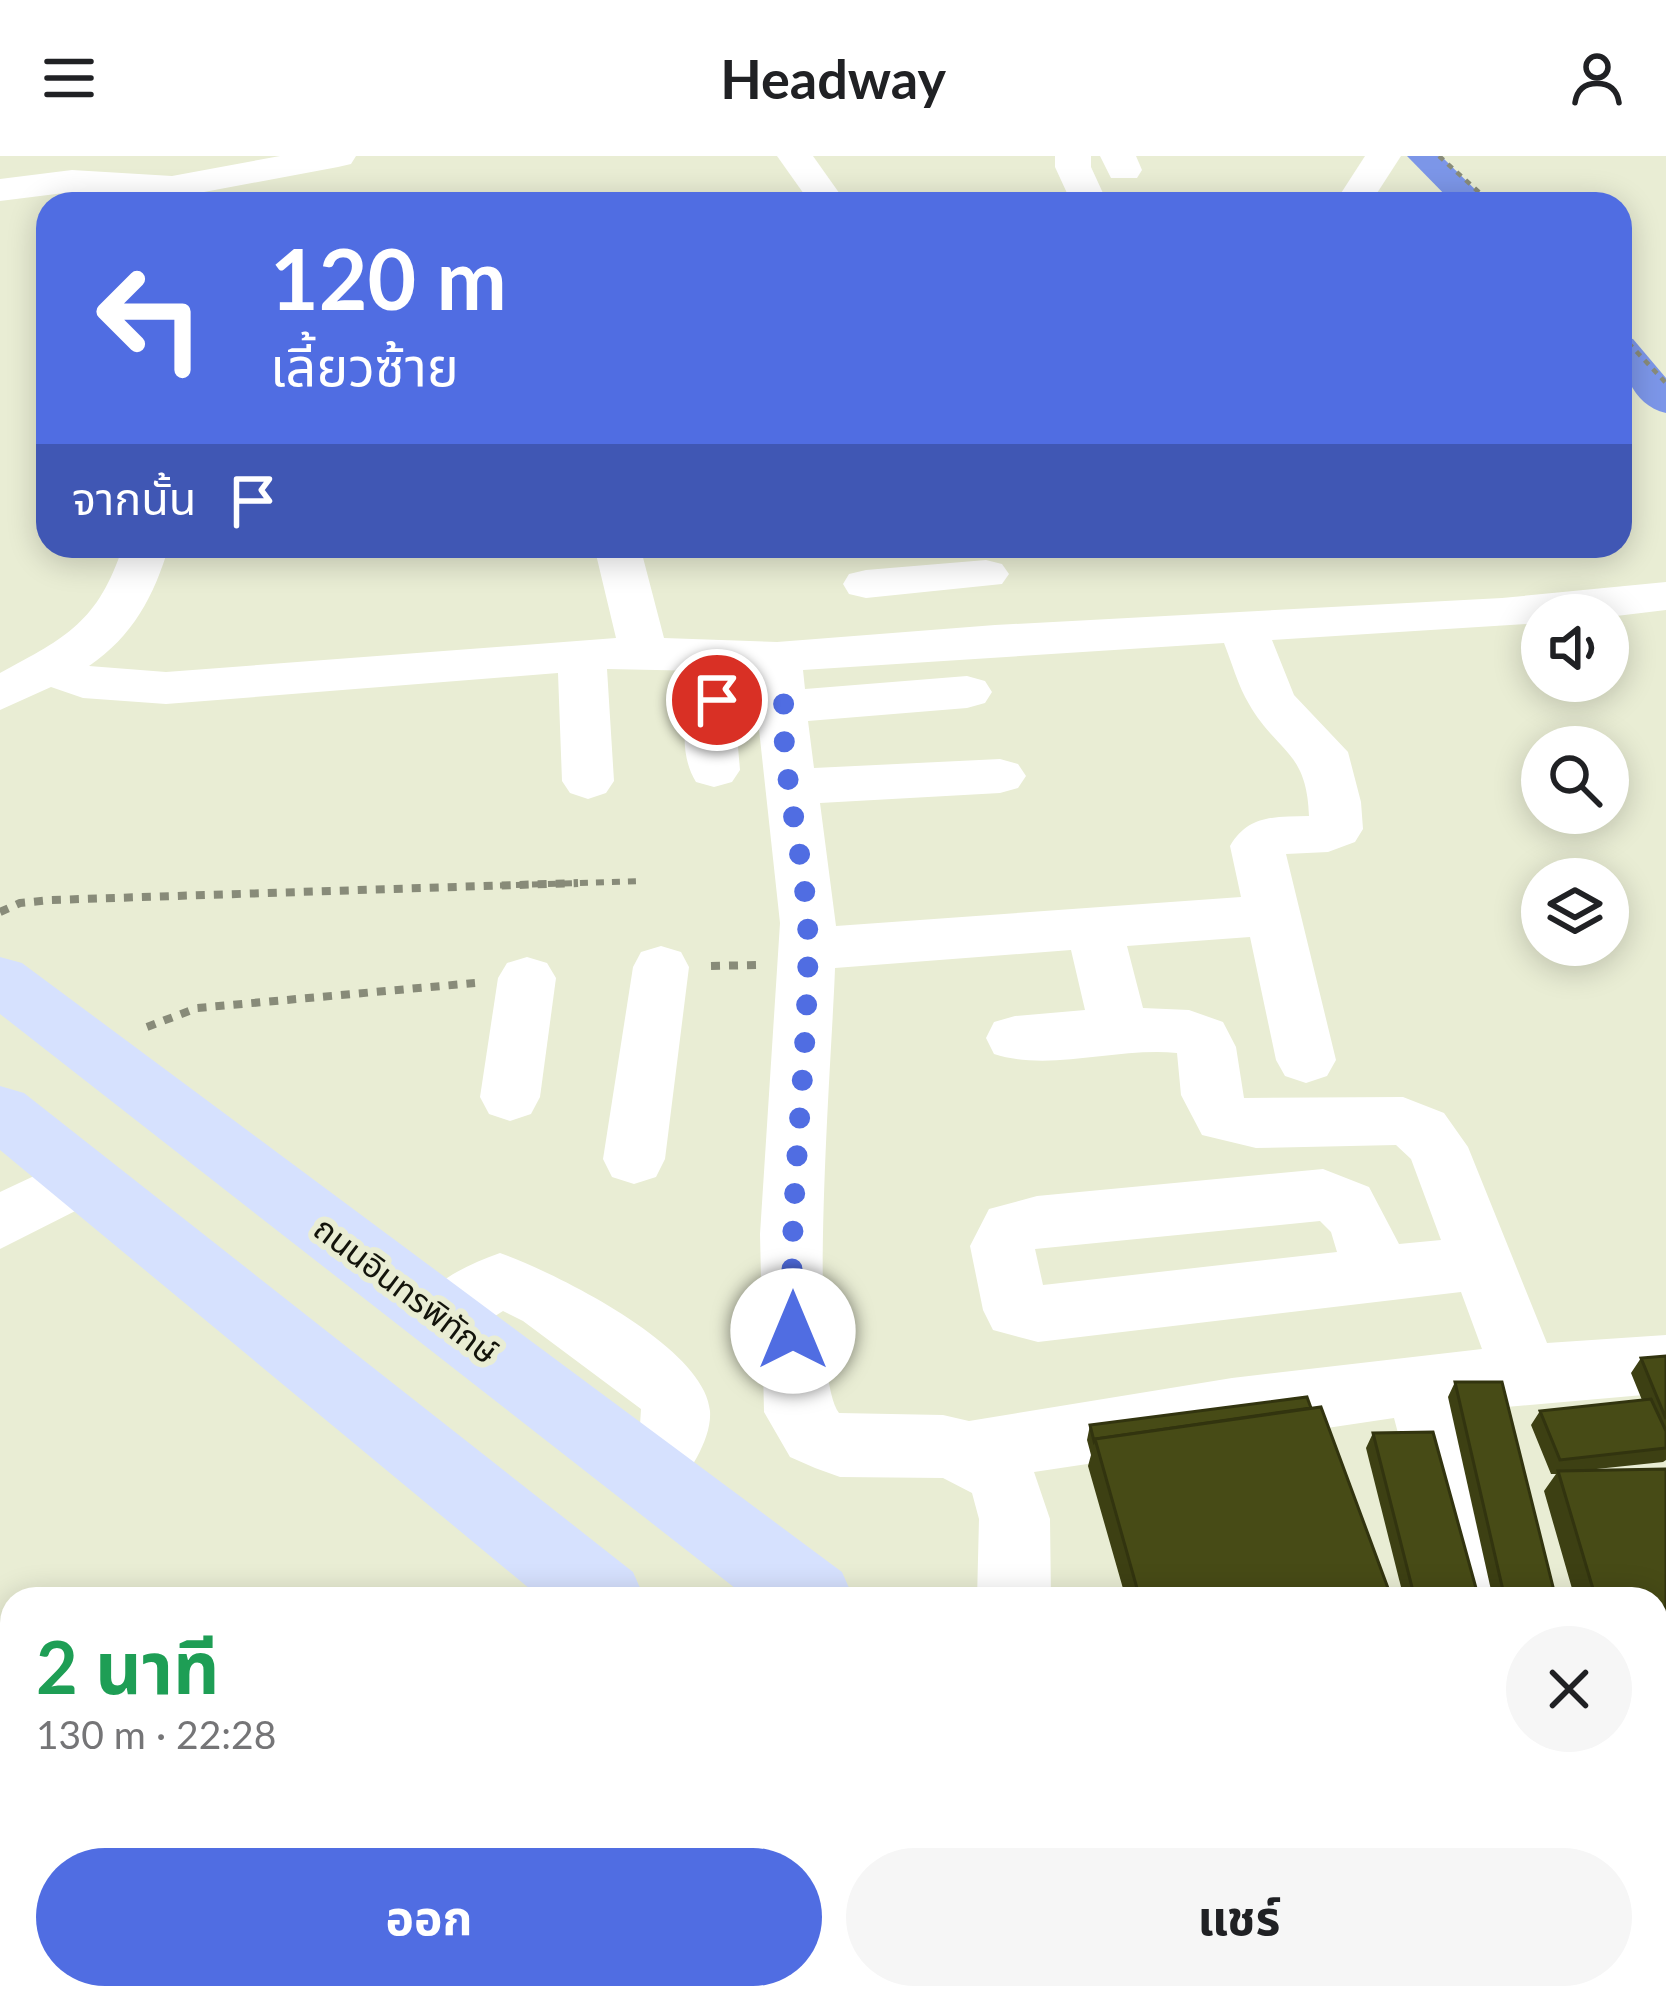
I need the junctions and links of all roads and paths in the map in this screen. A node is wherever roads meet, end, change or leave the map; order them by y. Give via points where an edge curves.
1 (338, 156) edge
2 (795, 156) edge
3 (1073, 156) edge
4 (1383, 156) edge
5 (1439, 156) edge
6 (0, 190) edge
7 (820, 192) edge
8 (1084, 192) edge
9 (1360, 192) edge
10 (1479, 192) edge
11 (1632, 347) edge
12 (1666, 383) edge
13 (142, 558) edge
14 (620, 558) edge
15 (982, 560) edge
16 (866, 584) dead end
17 (1666, 596) edge
18 (1243, 629) junction
19 (995, 640) junction
20 (644, 652) junction
21 (582, 655) junction
22 (48, 667) junction
23 (967, 692) dead end
24 (0, 694) edge
25 (784, 720) junction
26 (868, 746) dead end
27 (714, 770) dead end
28 (1000, 776) dead end
29 (588, 782) dead end
30 (643, 880) dead end
31 (0, 912) edge
32 (1274, 915) junction
33 (1094, 928) junction
34 (808, 949) junction
35 (662, 967) dead end
36 (527, 978) dead end
37 (0, 980) edge
38 (1119, 1030) junction
39 (1015, 1038) dead end
40 (1306, 1060) dead end
41 (510, 1097) dead end
42 (0, 1112) edge
43 (634, 1159) dead end
44 (83, 1178) junction
45 (0, 1222) edge
46 (1483, 1262) junction
47 (1375, 1274) junction
48 (1666, 1364) edge
49 (1525, 1372) junction
50 (1420, 1387) junction
51 (974, 1451) junction
52 (589, 1587) edge
53 (797, 1587) edge
54 (1014, 1587) edge
55 (1476, 1587) edge

1 - 6 street via 172,187 73,181
2 - 7 street
3 - 8 street
4 - 9 street
5 - 10 path
11 - 12 path
13 - 22 street via 108,631
14 - 20 street
15 - 16 street
15 - 19 street
17 - 18 street
18 - 19 street
18 - 32 street via 1271,700 1322,752 1335,802 1336,829 1328,834 1268,836 1258,846
19 - 25 street
20 - 21 street
20 - 25 street
21 - 22 street via 166,688 83,682
21 - 29 street
22 - 24 street
23 - 25 street
25 - 26 street
25 - 27 street via 738,695 717,700 710,710
25 - 28 street
25 - 34 street
30 - 31 path via 50,899
32 - 33 street
32 - 40 street
33 - 34 street
33 - 38 street
34 - 51 street via 791,1294 796,1406 805,1430 830,1447
35 - 43 street
36 - 41 street
37 - 53 main road, ถนนอินทรพิทักษ์
38 - 39 street
38 - 46 street via 1197,1032 1210,1049 1211,1101 1224,1118 1403,1121 1422,1130 1437,1147
42 - 44 main road
44 - 45 street
44 - 52 main road
46 - 47 street
46 - 49 street
47 - 47 street via 1355,1211 1337,1197 1037,1222 1012,1228 1002,1246 1016,1310 1038,1313
48 - 49 street
49 - 50 street
50 - 51 street via 1138,1420
50 - 55 street
51 - 54 street via 1002,1478 1013,1508

